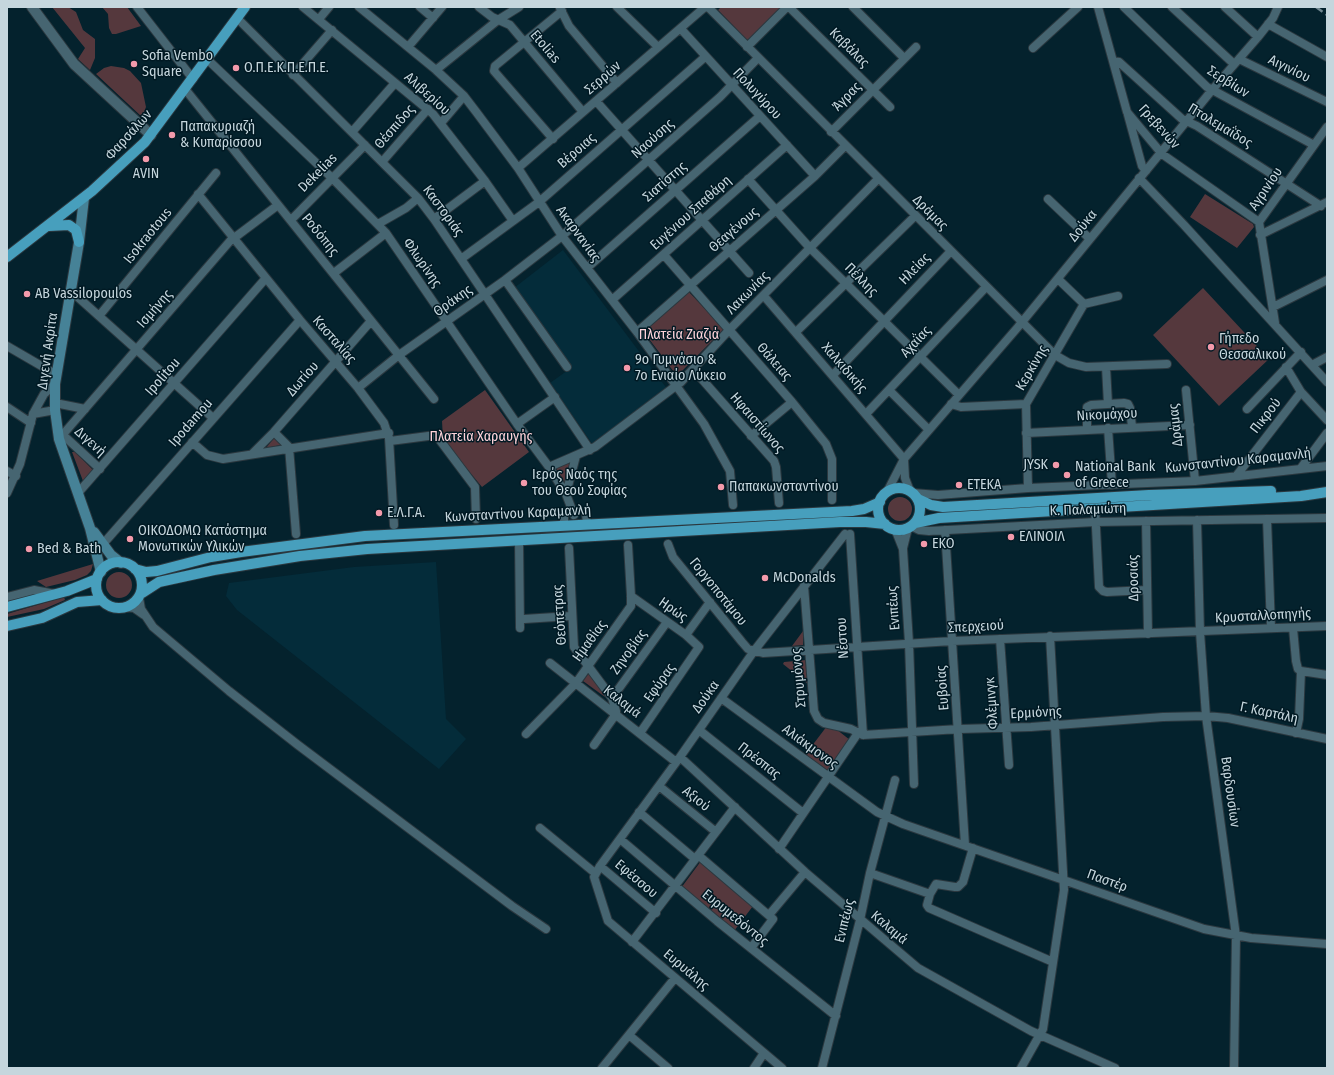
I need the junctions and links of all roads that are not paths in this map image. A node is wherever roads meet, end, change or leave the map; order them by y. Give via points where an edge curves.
1 (32, 7) edge
2 (137, 7) edge
3 (245, 7) edge
4 (303, 7) edge
5 (329, 7) edge
6 (420, 7) edge
7 (442, 7) edge
8 (479, 7) edge
9 (519, 7) edge
10 (617, 7) edge
11 (706, 7) edge
12 (788, 7) edge
13 (853, 7) edge
14 (1078, 7) edge
15 (1098, 7) edge
16 (1172, 7) edge
17 (1225, 7) edge
18 (1278, 7) edge
19 (361, 8) edge
20 (1127, 8) edge
21 (561, 9) edge
22 (237, 18) junction
23 (433, 18) junction
24 (319, 19) junction
25 (498, 20) junction
26 (1268, 24) junction
27 (681, 29) junction
28 (332, 30) junction
29 (1258, 37) junction
30 (525, 43) junction
31 (408, 47) junction
32 (658, 47) junction
33 (747, 47) junction
34 (916, 47) dead end
35 (1033, 48) dead end
36 (705, 57) junction
37 (1327, 57) edge
38 (758, 58) junction
39 (904, 58) junction
40 (208, 60) junction
41 (1113, 61) junction
42 (1236, 61) junction
43 (436, 70) junction
44 (293, 74) junction
45 (193, 79) junction
46 (395, 83) junction
47 (617, 83) junction
48 (732, 86) junction
49 (185, 89) junction
50 (872, 90) junction
51 (1212, 90) junction
52 (464, 96) junction
53 (596, 101) junction
54 (1327, 102) edge
55 (890, 107) dead end
56 (428, 109) junction
57 (584, 112) junction
58 (1127, 112) junction
59 (760, 116) junction
60 (1186, 121) junction
61 (441, 123) junction
62 (1327, 127) edge
63 (621, 130) junction
64 (352, 132) junction
65 (831, 132) junction
66 (151, 135) junction
67 (553, 139) junction
68 (365, 145) junction
69 (1314, 145) junction
70 (787, 146) junction
71 (845, 146) junction
72 (1160, 153) junction
73 (649, 160) junction
74 (382, 162) junction
75 (518, 168) junction
76 (1146, 170) junction
77 (216, 173) dead end
78 (815, 176) junction
79 (332, 178) junction
80 (1139, 178) junction
81 (748, 179) junction
82 (878, 179) junction
83 (485, 181) junction
84 (1286, 183) junction
85 (676, 190) junction
86 (198, 194) junction
87 (84, 198) junction
88 (418, 198) junction
89 (1048, 199) dead end
90 (539, 202) junction
91 (1324, 204) edge
92 (278, 205) junction
93 (776, 210) junction
94 (915, 216) junction
95 (434, 219) junction
96 (291, 220) junction
97 (702, 220) junction
98 (513, 221) junction
99 (1259, 222) junction
100 (378, 224) junction
101 (47, 226) junction
102 (386, 233) junction
103 (1260, 235) junction
104 (562, 236) junction
105 (234, 237) junction
106 (1090, 238) junction
107 (79, 242) junction
108 (810, 248) junction
109 (730, 251) junction
110 (950, 251) junction
111 (664, 255) junction
112 (7, 257) edge
113 (461, 259) junction
114 (587, 268) junction
115 (334, 273) junction
116 (749, 273) dead end
117 (266, 278) junction
118 (1058, 279) junction
119 (505, 280) junction
120 (1327, 280) edge
121 (846, 283) junction
122 (690, 286) junction
123 (986, 287) junction
124 (71, 291) junction
125 (485, 294) junction
126 (764, 296) junction
127 (1118, 296) dead end
128 (612, 300) junction
129 (1084, 304) junction
130 (1272, 308) junction
131 (99, 316) junction
132 (300, 320) junction
133 (371, 321) junction
134 (447, 321) junction
135 (884, 321) junction
136 (1021, 322) junction
137 (1275, 323) junction
138 (730, 330) junction
139 (637, 332) junction
140 (796, 332) junction
141 (7, 346) edge
142 (136, 350) junction
143 (1301, 352) junction
144 (399, 355) junction
145 (1055, 355) junction
146 (920, 357) junction
147 (1327, 357) edge
148 (336, 361) junction
149 (1167, 364) dead end
150 (1312, 365) junction
151 (567, 367) dead end
152 (1106, 367) junction
153 (1286, 367) junction
154 (693, 369) junction
155 (833, 375) junction
156 (56, 380) junction
157 (1327, 382) edge
158 (175, 384) junction
159 (676, 386) junction
160 (358, 388) junction
161 (889, 390) junction
162 (1186, 390) dead end
163 (1301, 392) junction
164 (959, 395) junction
165 (555, 397) junction
166 (434, 399) dead end
167 (792, 402) junction
168 (952, 404) junction
169 (1026, 404) junction
170 (1108, 404) junction
171 (55, 406) junction
172 (7, 407) edge
173 (85, 409) junction
174 (1247, 409) dead end
175 (33, 414) junction
176 (866, 414) junction
177 (214, 418) junction
178 (1327, 420) edge
179 (31, 423) junction
180 (517, 424) junction
181 (1190, 425) junction
182 (1132, 427) junction
183 (1108, 428) junction
184 (1087, 429) junction
185 (929, 430) junction
186 (274, 432) junction
187 (1026, 433) junction
188 (1327, 433) edge
189 (751, 436) junction
190 (60, 437) junction
191 (389, 437) junction
192 (192, 442) junction
193 (289, 447) junction
194 (590, 450) junction
195 (252, 453) junction
196 (576, 456) junction
197 (904, 459) junction
198 (1327, 466) edge
199 (550, 467) junction
200 (1301, 468) junction
201 (100, 469) junction
202 (7, 471) edge
203 (1237, 475) junction
204 (16, 476) junction
205 (1195, 481) junction
206 (1112, 485) junction
207 (1028, 488) junction
208 (1327, 491) edge
209 (7, 492) edge
210 (887, 492) junction
211 (78, 493) junction
212 (566, 494) junction
213 (913, 495) junction
214 (832, 500) dead end
215 (880, 502) junction
216 (779, 503) dead end
217 (734, 505) dead end
218 (1095, 508) junction
219 (574, 514) dead end
220 (1267, 518) junction
221 (1327, 518) edge
222 (476, 519) dead end
223 (1197, 520) junction
224 (1146, 521) junction
225 (1096, 522) junction
226 (885, 524) junction
227 (394, 525) dead end
228 (911, 526) junction
229 (90, 528) junction
230 (895, 529) junction
231 (945, 530) junction
232 (296, 534) dead end
233 (848, 534) joint
234 (519, 540) junction
235 (103, 544) junction
236 (668, 544) dead end
237 (628, 545) dead end
238 (569, 548) dead end
239 (903, 549) junction
240 (121, 563) junction
241 (135, 569) junction
242 (99, 576) junction
243 (804, 586) junction
244 (1147, 590) junction
245 (56, 594) junction
246 (140, 595) junction
247 (631, 596) junction
248 (7, 597) edge
249 (102, 600) junction
250 (710, 602) junction
251 (7, 607) edge
252 (125, 607) junction
253 (146, 616) junction
254 (571, 616) junction
255 (524, 619) dead end
256 (668, 622) junction
257 (7, 626) edge
258 (1327, 626) edge
259 (520, 628) dead end
260 (1271, 628) junction
261 (1293, 628) junction
262 (1200, 632) junction
263 (1148, 634) junction
264 (686, 635) junction
265 (1050, 636) junction
266 (1000, 639) junction
267 (952, 641) junction
268 (909, 644) junction
269 (857, 646) junction
270 (699, 647) joint
271 (810, 650) junction
272 (754, 651) junction
273 (550, 663) dead end
274 (588, 665) junction
275 (1301, 671) junction
276 (1327, 674) edge
277 (576, 683) junction
278 (612, 698) junction
279 (721, 698) junction
280 (616, 714) junction
281 (1206, 716) junction
282 (1054, 725) junction
283 (1006, 727) junction
284 (959, 729) junction
285 (699, 730) junction
286 (912, 732) junction
287 (640, 733) junction
288 (1296, 733) junction
289 (526, 734) dead end
290 (863, 735) junction
291 (1327, 739) edge
292 (594, 744) dead end
293 (678, 760) junction
294 (1009, 765) dead end
295 (828, 777) junction
296 (895, 780) dead end
297 (914, 784) dead end
298 (659, 786) junction
299 (735, 807) junction
300 (639, 812) junction
301 (803, 813) junction
302 (885, 816) junction
303 (540, 828) dead end
304 (716, 832) junction
305 (620, 839) junction
306 (969, 846) junction
307 (779, 849) junction
308 (697, 857) junction
309 (597, 872) junction
310 (805, 872) junction
311 (870, 873) junction
312 (1063, 879) junction
313 (676, 887) junction
314 (930, 894) junction
315 (656, 913) junction
316 (769, 915) junction
317 (860, 920) junction
318 (546, 929) dead end
319 (1236, 936) junction
320 (632, 942) junction
321 (1327, 944) edge
322 (750, 948) junction
323 (1053, 962) junction
324 (675, 978) junction
325 (836, 1016) junction
326 (629, 1035) junction
327 (1040, 1035) junction
328 (764, 1053) junction
329 (602, 1068) edge
330 (668, 1068) edge
331 (754, 1068) edge
332 (782, 1068) edge
333 (822, 1068) edge
334 (1021, 1068) edge
335 (1115, 1068) edge
336 (1234, 1068) edge

1 - 66 street via 74,64
2 - 45 street
3 - 22 main road, Φαρσάλων
4 - 24 street, Αλιβερίου
5 - 24 street
6 - 23 street
7 - 23 street
8 - 25 street, Etolias
9 - 25 street
10 - 32 street
11 - 27 street, Σερρών
11 - 33 street, Δράμας
12 - 33 street
12 - 50 street, Καβάλας
13 - 39 street
14 - 35 street
15 - 41 street, Γρεβενών
16 - 42 street, Αιγινίου
17 - 29 street
18 - 26 street, Δούκα
19 - 31 street, Ακαρνανίας
20 - 51 street, Σερβίων via 1156,39
21 - 30 street
21 - 47 street via 569,26
22 - 40 main road, Φαρσάλων
22 - 44 street, Καστοριάς
23 - 31 street
24 - 28 street, Αλιβερίου
25 - 30 street, Etolias via 510,25
25 - 43 street
26 - 29 street, Δούκα
26 - 37 street
27 - 32 street, Σερρών
27 - 36 street, Πολυγύρου
28 - 44 street
28 - 46 street, Αλιβερίου
29 - 42 street, Δούκα
30 - 57 street, Etolias
30 - 67 street via 495,66 494,70
31 - 43 street, Ακαρνανίας
32 - 47 street, Σερρών
33 - 38 street, Δράμας
34 - 39 street, Άγρας
36 - 48 street, Πολυγύρου
36 - 63 street, Βέροιας
38 - 48 street, Ναούσης
38 - 65 street, Δράμας
39 - 50 street, Άγρας
40 - 45 main road, Φαρσάλων
40 - 79 street, Φλωρίνης
41 - 58 street, Γρεβενών
41 - 60 street, Πτολεμαΐδος via 1119,62 1176,115
42 - 51 street, Δούκα
42 - 54 street, Αιγινίου
43 - 52 street, Ακαρνανίας
44 - 64 street, Καστοριάς
45 - 49 main road, Φαρσάλων
46 - 56 street, Αλιβερίου
46 - 64 street
47 - 53 street, Σερρών
48 - 59 street, Πολυγύρου
48 - 73 street, Ναούσης
49 - 66 main road, Φαρσάλων
49 - 92 street, Ροδόπης
50 - 55 street, Καβάλας
50 - 65 street, Άγρας
51 - 60 street, Δούκα
51 - 69 street, Σερβίων
52 - 61 street
52 - 75 street, Ακαρνανίας
53 - 57 street, Σερρών
53 - 63 street
56 - 61 street, Αλιβερίου
56 - 74 street, Θέσπιδος
57 - 67 street, Σερρών
58 - 72 street, Γρεβενών
58 - 76 street via 1142,166
59 - 70 street, Πολυγύρου
59 - 85 street, Σιατίστης
60 - 72 street, Δούκα
60 - 84 street, Πτολεμαΐδος
61 - 83 street, Αλιβερίου
62 - 69 street, Αγρινίου
63 - 73 street
63 - 90 street, Βέροιας
64 - 68 street, Καστοριάς
65 - 71 street, Δράμας
66 - 87 main road, Φαρσάλων via 120,167
67 - 75 street, Σερρών
68 - 74 street, Καστοριάς
68 - 79 street, Dekelias
69 - 84 street, Αγρινίου
70 - 78 street, Πολυγύρου
70 - 81 street, Ευγένιου Σπαθάρη
71 - 78 street, Θεαγένους
71 - 82 street, Δράμας
72 - 76 street, Δούκα
72 - 99 street, Γρεβενών
73 - 85 street
73 - 104 street, Ναούσης
74 - 88 street, Καστοριάς
75 - 90 street, Ακαρνανίας
76 - 80 street, Δούκα
77 - 86 street, Isokraotous
78 - 93 street, Θεαγένους
79 - 96 street, Dekelias
79 - 100 street, Φλωρίνης
80 - 106 street, Δούκα
80 - 137 street
81 - 93 street, Πέλλης
81 - 97 street, Ευγένιου Σπαθάρη
82 - 94 street, Δράμας
82 - 108 street, Λακωνίας
83 - 95 street
83 - 98 street, Αλιβερίου
84 - 91 street, Πτολεμαΐδος
84 - 99 street, Αγρινίου
85 - 97 street
85 - 114 street, Σιατίστης
86 - 105 street, Κασταλίας
86 - 131 street, Isokraotous
87 - 101 main road, Φαρσάλων
87 - 107 main road, Διγενή Ακρίτα
88 - 95 street, Καστοριάς
88 - 100 street
89 - 106 street
90 - 98 street, Βέροιας
90 - 104 street, Ακαρνανίας
91 - 103 street
92 - 96 street, Ροδόπης
92 - 105 street, Ισμήνης
93 - 108 street, Πέλλης
93 - 109 street, Θεαγένους
94 - 110 street, Δράμας
94 - 121 street
95 - 113 street, Καστοριάς
96 - 115 street, Ροδόπης
97 - 109 street
97 - 111 street, Ευγένιου Σπαθάρη
98 - 113 street, Βέροιας
99 - 103 street, Αγρινίου
100 - 102 street, Φλωρίνης
101 - 107 main road via 69,225 76,230
101 - 112 main road, Φαρσάλων
102 - 115 street
102 - 134 street, Φλωρίνης
103 - 130 street, Αγρινίου
104 - 114 street, Ακαρνανίας
104 - 119 street, Θράκης
105 - 117 street, Κασταλίας
105 - 142 street, Ισμήνης
106 - 118 street, Δούκα
107 - 124 main road, Διγενή Ακρίτα
108 - 121 street, Πέλλης
108 - 126 street, Λακωνίας
109 - 116 street
109 - 122 street, Θεαγένους
110 - 123 street, Δράμας
110 - 135 street, Ηλείας
111 - 122 street, Θάλειας
111 - 128 street, Ευγένιου Σπαθάρη
113 - 125 street, Καστοριάς
114 - 128 street, Ακαρνανίας
115 - 133 street, Ροδόπης
117 - 132 street, Κασταλίας
117 - 158 street, Ipolitou
118 - 129 street
118 - 136 street, Δούκα
119 - 125 street, Θράκης
119 - 151 street
120 - 130 street
121 - 135 street, Πέλλης
121 - 140 street
122 - 138 street, Θάλειας
122 - 139 street, Θεαγένους
123 - 136 street, Δράμας
123 - 146 street, Αχαΐας
124 - 131 street
124 - 156 main road, Διγενή Ακρίτα
125 - 134 street, Θράκης
125 - 165 street, Καστοριάς
126 - 138 street, Λακωνίας
126 - 140 street, Χαλκιδικής
127 - 129 street
128 - 139 street, Ακαρνανίας
129 - 145 street, Κερκίνης
130 - 137 street, Αγρινίου
131 - 142 street
132 - 148 street, Κασταλίας
132 - 177 street, Ipodamou
133 - 144 street, Ροδόπης
133 - 148 street, Δωτίου
134 - 144 street, Θράκης
134 - 180 street, Φλωρίνης
135 - 146 street, Πέλλης
135 - 155 street, Ηλείας
136 - 145 street, Δράμας
136 - 164 street, Δούκα
137 - 143 street
138 - 154 street, Λακωνίας
138 - 167 street, Θάλειας
139 - 159 street, Ακαρνανίας
140 - 155 street, Χαλκιδικής
141 - 156 street
142 - 158 street
142 - 173 street, Ισμήνης
143 - 150 street
143 - 153 street
144 - 160 street, Θράκης
144 - 166 street, Ροδόπης
145 - 152 street, Δράμας via 1069,363 1086,367
145 - 169 street, Κερκίνης
146 - 161 street, Αχαΐας
146 - 164 street, Πέλλης
147 - 150 street
148 - 160 street, Κασταλίας
148 - 186 street, Δωτίου
149 - 152 street, Δράμας
150 - 157 street
152 - 170 street
153 - 163 street
153 - 174 street
154 - 159 street, Λακωνίας
154 - 189 street, Ηφαιστίωνος
155 - 176 street, Χαλκιδικής
156 - 171 main road, Διγενή Ακρίτα
156 - 175 street via 44,394
158 - 177 street
158 - 201 street, Ipolitou
159 - 194 street, Λακωνίας
159 - 217 street, Ακαρνανίας via 704,424 728,464
160 - 191 street, Κασταλίας via 384,423
161 - 176 street, Αχαΐας
161 - 185 street
162 - 181 street, Δράμας
163 - 178 street
163 - 203 street, Πικρού
164 - 168 street, Δούκα
165 - 180 street
165 - 194 street, Καστοριάς
167 - 189 street
167 - 214 street, Θάλειας via 830,452
168 - 169 street via 961,407
168 - 185 street, Δούκα
169 - 187 street, Κερκίνης
170 - 182 street via 1128,404
170 - 184 street via 1087,407
171 - 173 street
171 - 175 street
171 - 190 main road, Διγενή Ακρίτα
172 - 179 street
173 - 190 street, Ισμήνης
175 - 179 street
176 - 197 street, Χαλκιδικής
177 - 192 street, Ipodamou
179 - 204 street
180 - 199 street, Φλωρίνης
181 - 182 street, Νικομάχου
181 - 205 street, Δράμας
182 - 183 street, Νικομάχου
183 - 184 street, Νικομάχου
183 - 206 street
184 - 187 street, Νικομάχου
185 - 197 street, Δούκα
186 - 193 street
186 - 195 street, Δωτίου
187 - 207 street, Κερκίνης
188 - 200 street
189 - 216 street, Ηφαιστίωνος via 774,461
190 - 201 street, Διγενή
190 - 211 main road, Διγενή Ακρίτα
191 - 193 street
191 - 222 street via 436,435 475,487
191 - 227 street, Κασταλίας
192 - 195 street via 207,455 218,459
192 - 235 street, Ipodamou
193 - 195 street
193 - 232 street
194 - 196 street, Λακωνίας
196 - 199 street, Λακωνίας
196 - 212 street
197 - 210 street, Δούκα
197 - 213 street via 905,475
198 - 200 street, Κωνσταντίνου Καραμανλή
199 - 212 street, Φλωρίνης
200 - 203 street, Κωνσταντίνου Καραμανλή
201 - 211 street, Ipolitou
202 - 204 street
203 - 205 street, Κωνσταντίνου Καραμανλή
204 - 209 street
205 - 206 street, Κωνσταντίνου Καραμανλή
206 - 207 street, Κωνσταντίνου Καραμανλή
207 - 213 street, Κωνσταντίνου Καραμανλή
208 - 213 main road, Κωνσταντίνου Καραμανλή via 1150,495 943,507 931,505
208 - 218 main road, Κωνσταντίνου Καραμανλή via 1301,496
210 - 213 main road, Κωνσταντίνου Καραμανλή via 898,488
210 - 215 main road
211 - 229 main road, Διγενή Ακρίτα
212 - 219 street, Φλωρίνης
213 - 228 main road via 920,510
215 - 226 main road via 879,512
215 - 241 main road, Κωνσταντίνου Καραμανλή via 864,509 852,510 564,520 358,537 211,557 157,571
218 - 225 street
218 - 228 main road, Κωνσταντίνου Καραμανλή via 939,518
220 - 221 street, Κ. Παλαμιώτη
220 - 223 street, Κ. Παλαμιώτη
220 - 260 street
223 - 224 street, Κ. Παλαμιώτη
223 - 262 street, Βαρδουσίων
224 - 225 street, Κ. Παλαμιώτη
224 - 244 street, Δροσιάς
225 - 231 street, Κ. Παλαμιώτη
225 - 244 street via 1099,587 1108,592
226 - 230 main road, Κωνσταντίνου Καραμανλή
226 - 234 main road, Κωνσταντίνου Καραμανλή via 840,522
228 - 230 main road, Κωνσταντίνου Καραμανλή
228 - 231 street, Κ. Παλαμιώτη via 922,531
228 - 239 street, Ενιπέως
229 - 235 main road, Διγενή Ακρίτα
229 - 242 main road, Διγενή Ακρίτα
230 - 239 street, Ενιπέως
231 - 267 street, Ευβοίας
233 - 243 street, Δούκα
233 - 269 street, Νέστου
234 - 246 main road, Κωνσταντίνου Καραμανλή via 381,548 292,557 159,582
234 - 259 street
235 - 240 main road, Διγενή Ακρίτα
236 - 250 street, Γοργοποτάμου via 673,557
237 - 247 street, Ημαθίας
238 - 254 street, Θεόπετρας
239 - 268 street, Ενιπέως
240 - 241 main road
240 - 242 main road via 110,564
241 - 246 main road via 143,583
242 - 245 main road
242 - 249 main road via 96,590
243 - 271 street, Στρυμόνος
243 - 272 street, Δούκα
244 - 263 street, Δροσιάς
245 - 248 street via 34,590
245 - 251 main road
246 - 252 main road
246 - 253 street via 141,609
247 - 256 street, Ηρώς
247 - 274 street, Ημαθίας via 631,606
249 - 252 main road via 112,607
249 - 257 main road via 77,602 42,618
250 - 264 street
250 - 272 street, Γοργοποτάμου via 742,642
252 - 253 street via 134,608
253 - 318 street via 159,632 298,745
254 - 255 street
254 - 274 street, Θεόπετρας via 574,647
256 - 264 street, Ηρώς
256 - 278 street, Ζηνοβίας
258 - 261 street, Κρυσταλλοπηγής
260 - 261 street, Κρυσταλλοπηγής
260 - 262 street, Κρυσταλλοπηγής
261 - 275 street via 1296,661
262 - 263 street, Σπερχειού
262 - 281 street, Βαρδουσίων
263 - 265 street, Σπερχειού
264 - 270 street, Ηρώς
265 - 266 street, Σπερχειού
265 - 282 street
266 - 267 street, Σπερχειού
266 - 283 street, Φλέμινγκ
267 - 268 street, Σπερχειού
267 - 284 street, Ευβοίας
268 - 269 street, Σπερχειού
268 - 286 street, Ενιπέως
269 - 271 street, Σπερχειού
269 - 290 street, Νέστου
270 - 287 street, Εφύρας
271 - 272 street, Σπερχειού via 763,653
271 - 290 street, Στρυμόνος via 812,705 816,716 824,723 851,729
272 - 279 street, Δούκα
273 - 277 street, Καλαμά
274 - 277 street, Ημαθίας
274 - 278 street, Θεόπετρας
275 - 276 street
275 - 288 street
277 - 280 street, Καλαμά
277 - 289 street, Ημαθίας
278 - 280 street, Θεόπετρας
279 - 285 street, Δούκα
279 - 295 street, Αλιάκμονος
280 - 287 street, Καλαμά
280 - 292 street
281 - 282 street, Ερμιόνης
281 - 288 street, Γ. Καρτάλη via 1228,718
281 - 319 street, Βαρδουσίων
282 - 283 street, Ερμιόνης
282 - 312 street
283 - 284 street, Ερμιόνης
283 - 294 street, Φλέμινγκ
284 - 286 street, Ερμιόνης
284 - 306 street, Ευβοίας
285 - 293 street, Δούκα
285 - 301 street, Πρέσπας
286 - 290 street, Ερμιόνης
286 - 297 street, Ενιπέως
287 - 293 street, Καλαμά
288 - 291 street, Γ. Καρτάλη
290 - 295 street
293 - 298 street, Δούκα
293 - 299 street, Καλαμά
295 - 301 street
295 - 302 street, Αλιάκμονος
296 - 302 street, Ενιπέως
298 - 300 street, Δούκα
298 - 304 street, Αξιού
299 - 304 street
299 - 307 street, Καλαμά
300 - 305 street, Δούκα
300 - 308 street
301 - 307 street
302 - 306 street, Παστέρ
302 - 311 street, Ενιπέως
303 - 309 street, Εφέσσου
304 - 308 street
305 - 309 street, Δούκα
305 - 313 street, Ευρυμεδόντος
306 - 312 street, Παστέρ
306 - 314 street, Ευβοίας via 967,870 960,886 955,888 938,883
307 - 310 street, Καλαμά
308 - 313 street
308 - 316 street
309 - 315 street, Εφέσσου
309 - 320 street, Ευρυάλης via 608,921
310 - 316 street
310 - 317 street, Καλαμά
311 - 314 street
311 - 317 street, Ενιπέως
312 - 319 street, Παστέρ via 1204,929
312 - 323 street via 1064,890
313 - 315 street
313 - 322 street, Ευρυμεδόντος
314 - 323 street via 927,905 931,910
315 - 320 street
316 - 322 street via 773,919
317 - 325 street, Ενιπέως
317 - 327 street, Καλαμά via 918,968
319 - 321 street, Παστέρ
319 - 336 street, Βαρδουσίων
320 - 324 street, Ευρυάλης
322 - 325 street, Ευρυμεδόντος
323 - 327 street
324 - 326 street
324 - 328 street, Ευρυάλης
325 - 333 street, Ενιπέως
326 - 329 street
326 - 330 street
327 - 334 street
327 - 335 street, Καλαμά
328 - 331 street
328 - 332 street, Ευρυάλης

